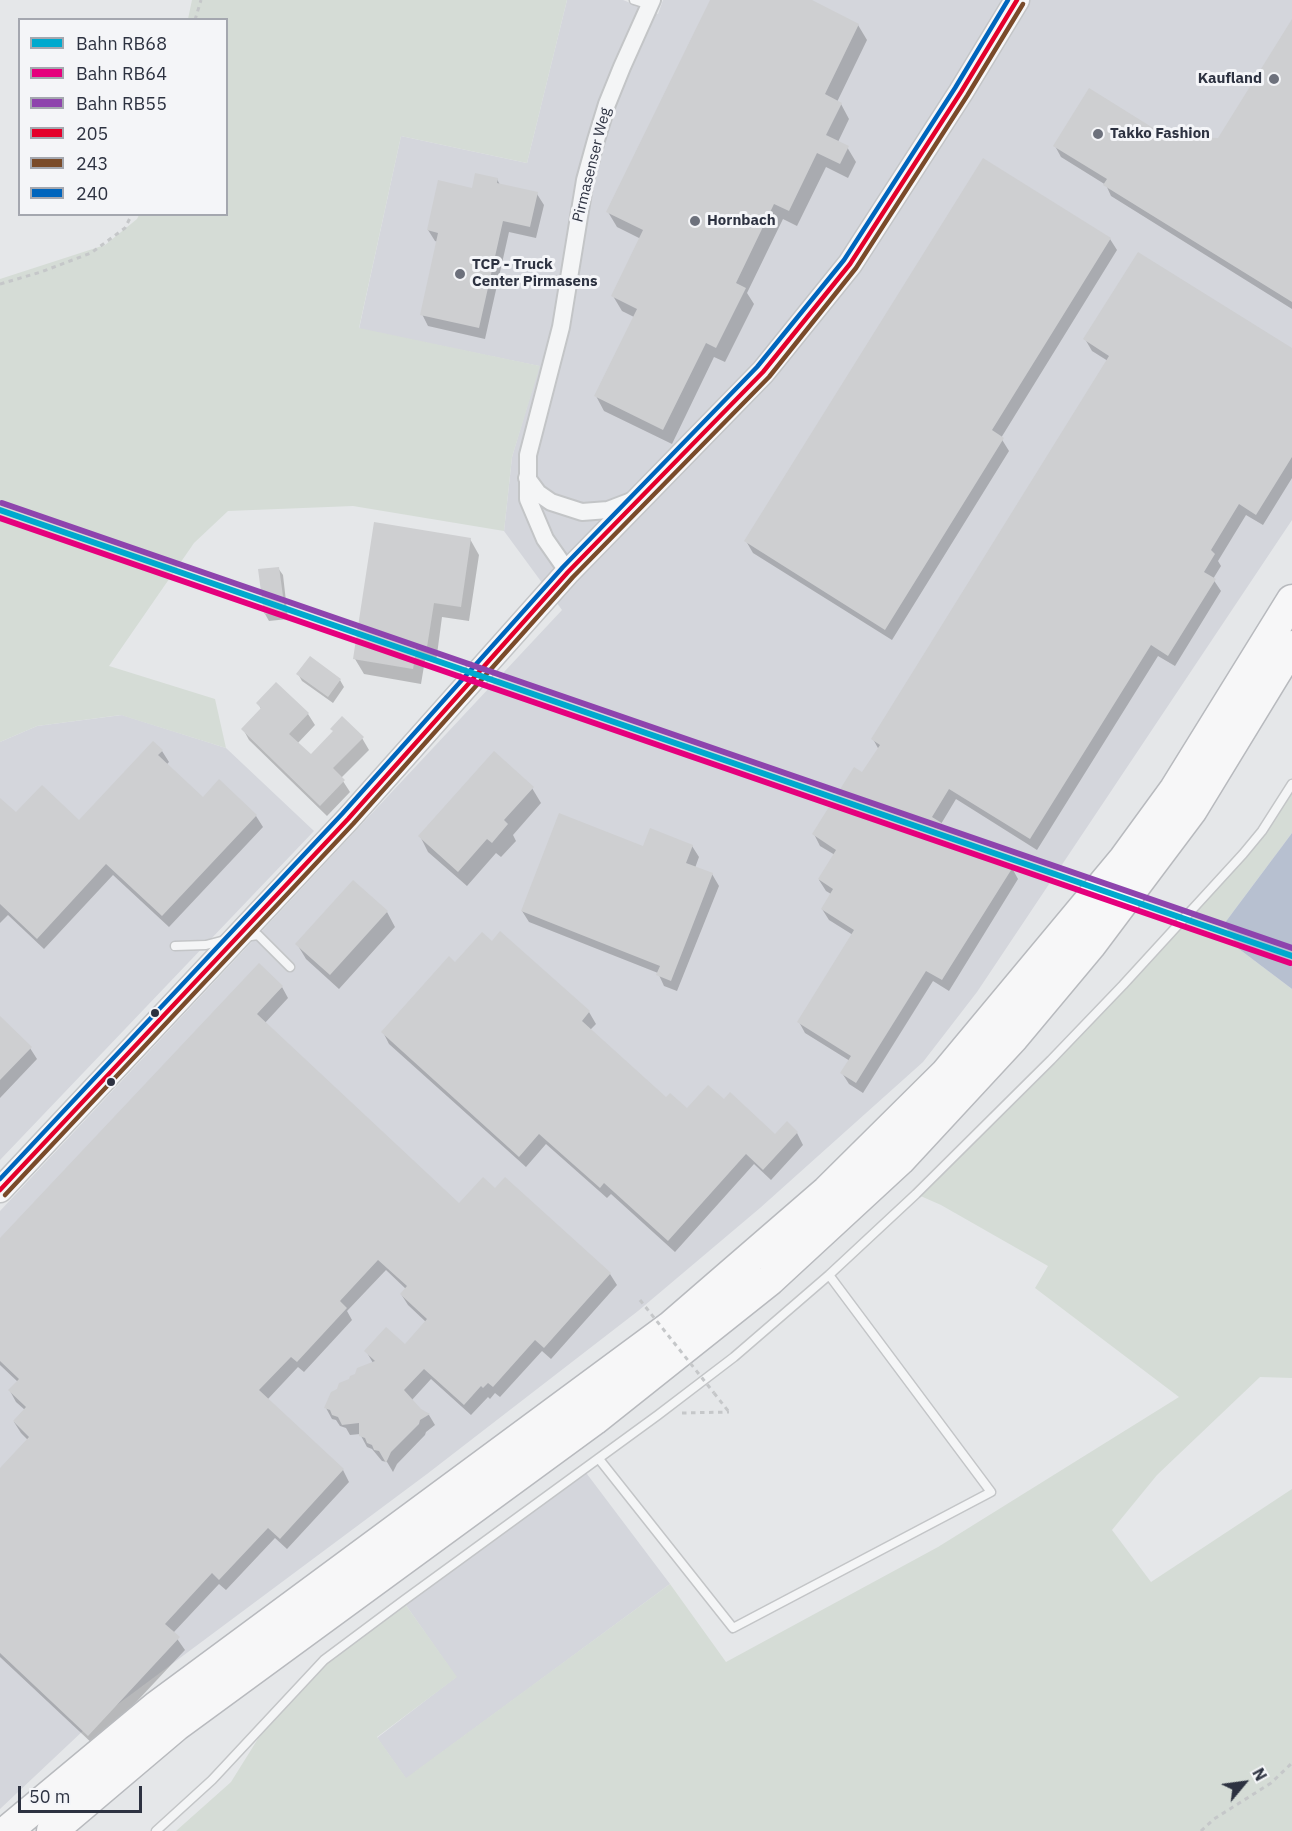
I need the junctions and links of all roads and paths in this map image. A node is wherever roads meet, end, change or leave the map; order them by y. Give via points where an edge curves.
1 (201, 0) edge
2 (1017, 0) edge
3 (645, 2) edge
4 (196, 18) edge
5 (131, 216) edge
6 (0, 284) edge
7 (526, 477) junction
8 (640, 497) junction
9 (568, 572) junction
10 (1292, 600) edge
11 (1292, 646) edge
12 (1292, 784) edge
13 (237, 937) junction
14 (176, 946) dead end
15 (290, 967) dead end
16 (2, 1185) edge
17 (829, 1275) junction
18 (640, 1300) dead end
19 (671, 1405) junction
20 (599, 1459) junction
21 (1292, 1762) edge
22 (7, 1831) edge
23 (52, 1831) edge
24 (156, 1831) edge
25 (1201, 1831) edge

1 - 4 path
2 - 8 street via 850,264 763,372
3 - 7 street, Pirmasenser Weg via 607,104 585,180 561,327 528,455
5 - 6 path via 125,228 91,253
7 - 8 street via 551,502 582,512 608,510
7 - 9 street, Pirmasenser Weg via 536,523
8 - 9 street
9 - 13 street
10 - 22 highway via 1175,789 1124,859 945,1074 827,1191 671,1326 157,1706
11 - 23 highway via 1192,810 1090,946 1014,1037 900,1160 770,1280 622,1398 176,1726
12 - 17 lane via 1243,854 1123,985 924,1186
13 - 14 lane via 206,945
13 - 15 lane via 258,935
13 - 16 street
17 - 19 lane
17 - 20 lane via 991,1492 733,1628
18 - 19 path, bridge via 729,1412 676,1413
19 - 20 lane
20 - 24 lane via 324,1660 212,1780
21 - 25 path via 1271,1783

